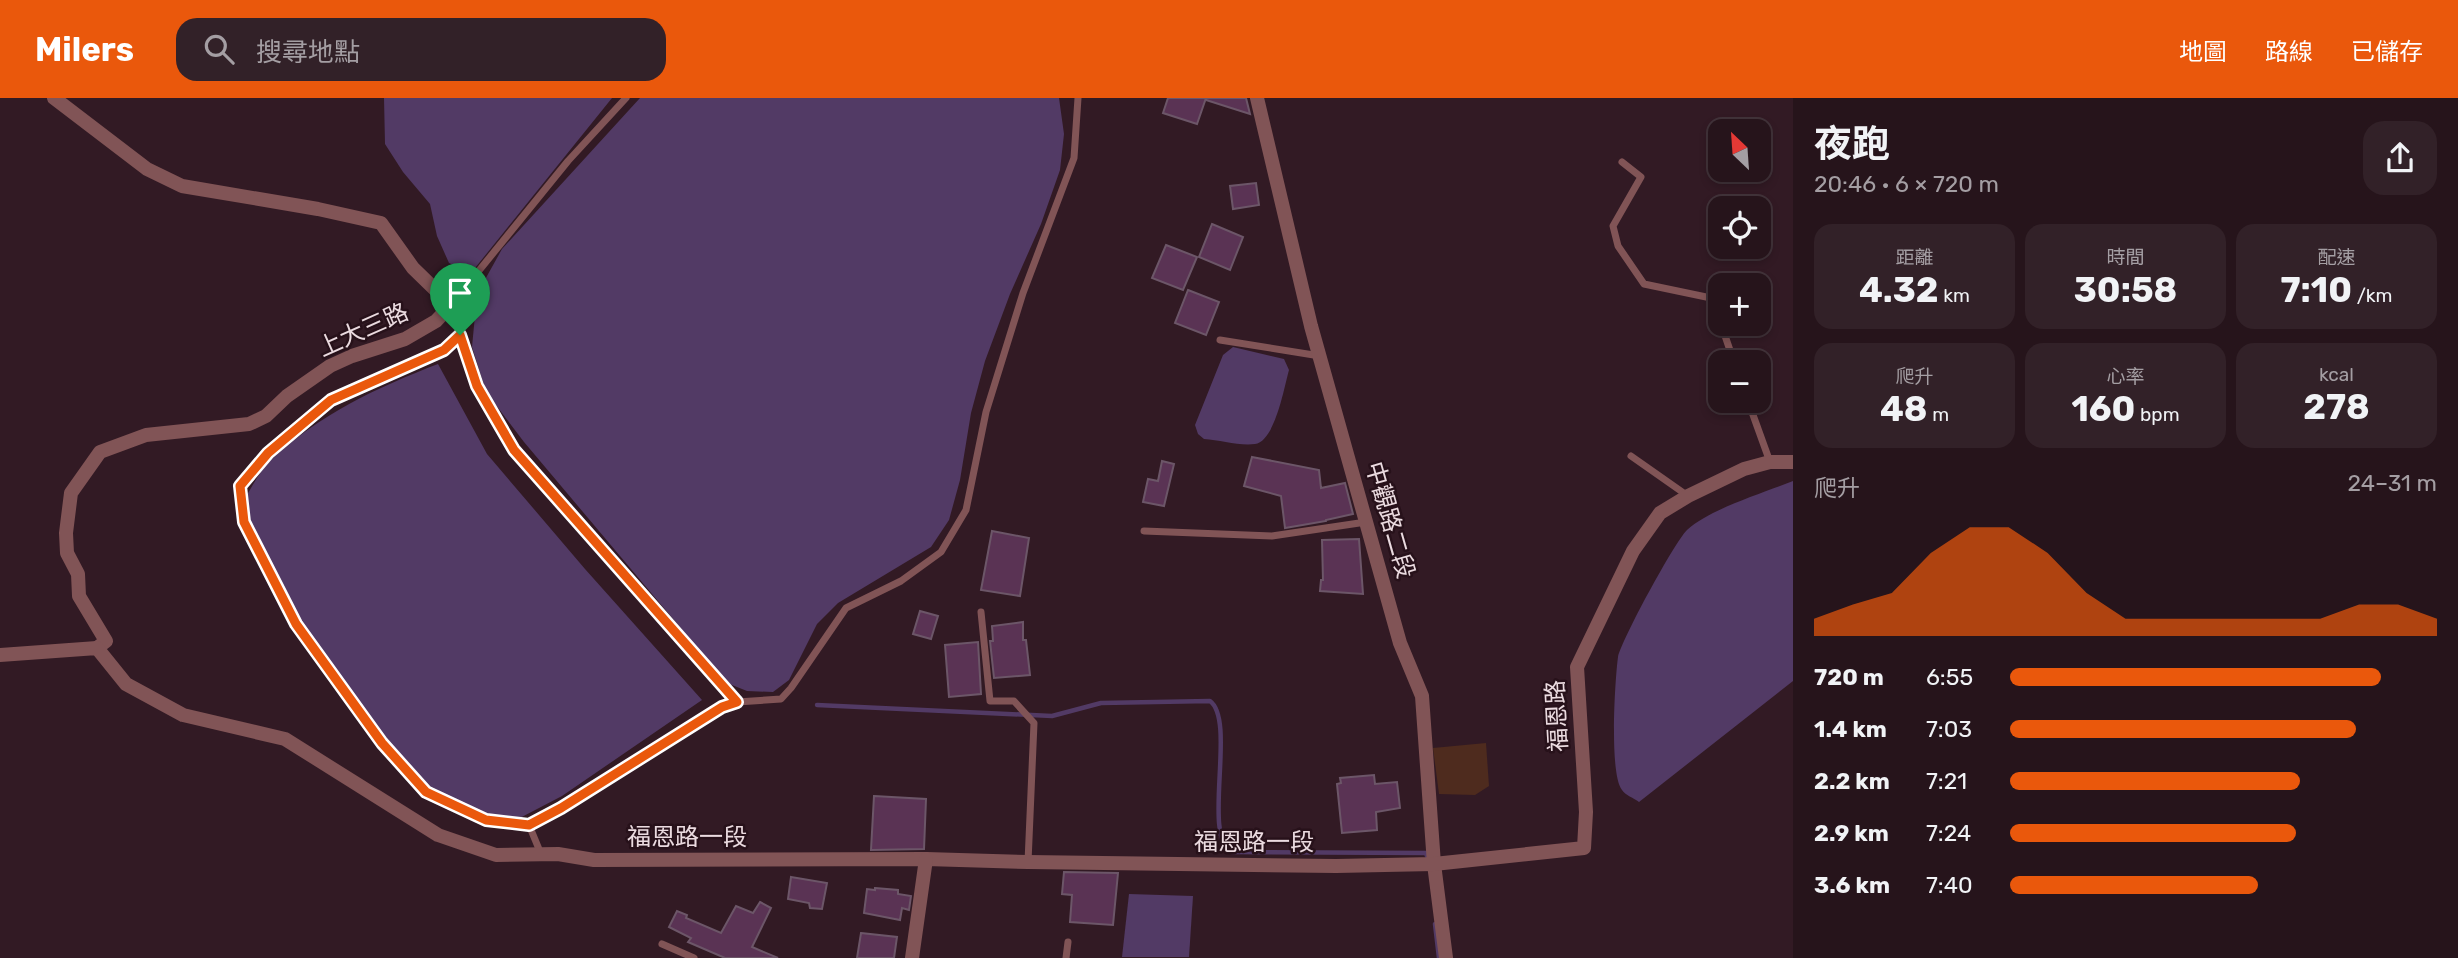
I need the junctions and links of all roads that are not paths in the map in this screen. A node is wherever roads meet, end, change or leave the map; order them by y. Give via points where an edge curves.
1 (54, 98) edge
2 (626, 98) edge
3 (1078, 98) edge
4 (1257, 98) edge
5 (1622, 162) dead end
6 (1708, 297) edge
7 (451, 305) junction
8 (460, 335) junction
9 (1220, 340) dead end
10 (1320, 356) junction
11 (1752, 413) edge
12 (1631, 456) dead end
13 (1770, 462) junction
14 (1793, 462) edge
15 (1688, 496) junction
16 (1368, 522) junction
17 (1144, 531) dead end
18 (981, 612) dead end
19 (97, 648) junction
20 (0, 655) edge
21 (737, 702) junction
22 (529, 825) junction
23 (541, 854) junction
24 (926, 859) junction
25 (1028, 862) junction
26 (1434, 864) junction
27 (1069, 942) dead end
28 (662, 944) dead end
29 (694, 958) edge
30 (912, 958) edge
31 (1066, 958) edge
32 (1446, 958) edge

1 - 7 street, 上大三路 via 147,169 182,186 382,223 413,268
2 - 7 lane via 568,160
3 - 21 lane via 1074,158 1023,293 986,412 966,510 941,552 901,581 846,608 781,699
4 - 10 street, 中觀路二段
5 - 6 lane via 1641,177 1613,226 1618,246 1644,284
7 - 8 lane
7 - 19 street, 上大三路 via 436,321 405,339 330,366 249,424 146,435 100,452 71,493 66,533 79,596 106,641
8 - 21 lane via 477,386 514,450
8 - 22 lane via 444,350 331,400 268,453 240,486 244,522 296,624 382,743 426,792 486,820
9 - 10 lane
10 - 16 street, 中觀路二段
11 - 13 lane
12 - 15 lane
13 - 14 street, 福恩路
13 - 15 street, 福恩路
15 - 26 street, 福恩路 via 1660,513 1633,551 1577,667 1584,848
16 - 17 lane via 1272,536
16 - 26 street, 中觀路二段 via 1401,643 1422,696
18 - 25 lane via 990,701 1014,701 1034,723
19 - 20 street
19 - 23 street, 福恩路一段 via 126,684 160,703 183,715 285,739 438,835 496,855
21 - 22 lane
22 - 23 lane
23 - 24 street, 福恩路一段 via 594,860
24 - 25 street, 福恩路一段
24 - 30 street
25 - 26 street, 福恩路一段
26 - 32 street, 中觀路二段
27 - 31 lane
28 - 29 lane

